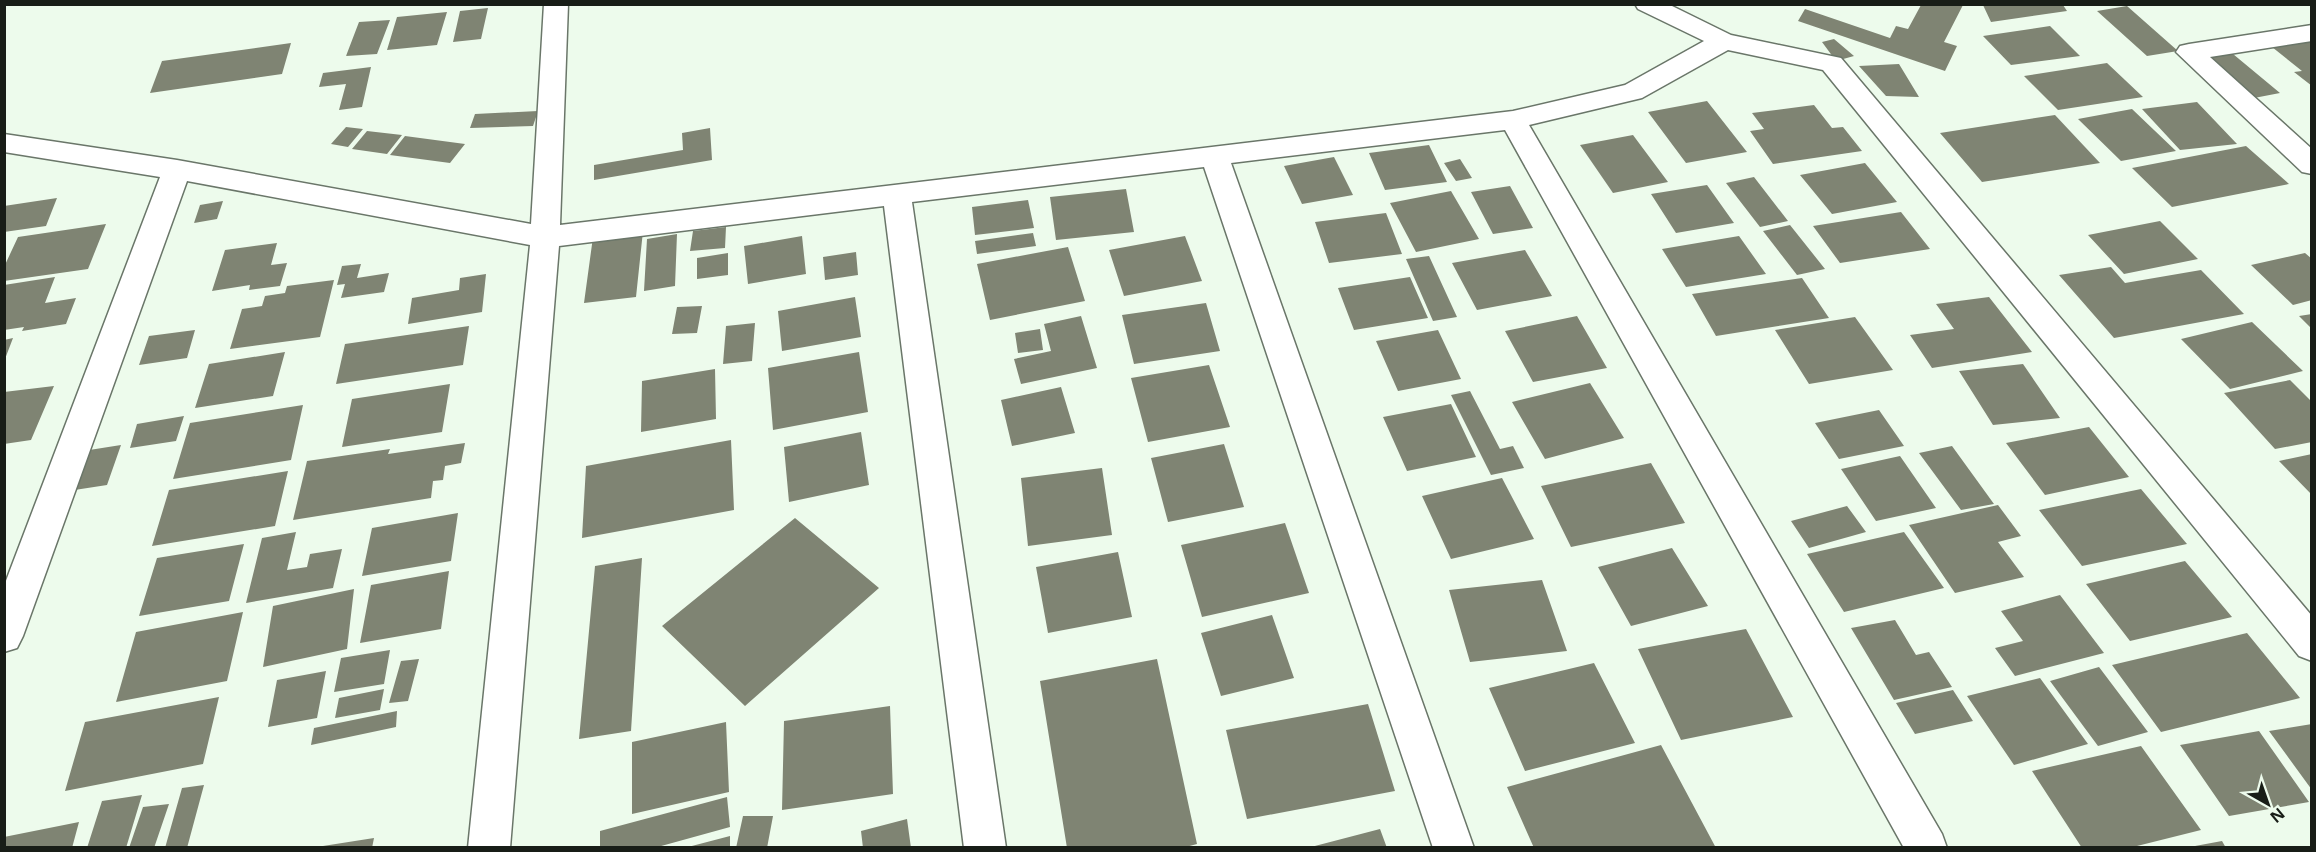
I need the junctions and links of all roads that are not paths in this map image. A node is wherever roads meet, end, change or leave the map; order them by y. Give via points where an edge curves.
1 (556, 4) edge
2 (1647, 4) edge
3 (2312, 33) edge
4 (1724, 42) junction
5 (1513, 120) junction
6 (4, 143) edge
7 (1215, 156) junction
8 (2312, 165) edge
9 (177, 170) junction
10 (897, 194) junction
11 (545, 237) junction
12 (4, 636) edge
13 (2312, 644) edge
14 (489, 848) edge
15 (985, 848) edge
16 (1454, 848) edge
17 (1927, 848) edge

1 - 11 street
2 - 4 street
3 - 8 street via 2189,52
4 - 5 street via 1633,92
4 - 13 street via 1832,64
5 - 7 street
5 - 17 street
6 - 9 street
7 - 10 street
7 - 16 street
9 - 11 street
9 - 12 street
10 - 11 street
10 - 15 street
11 - 14 street

